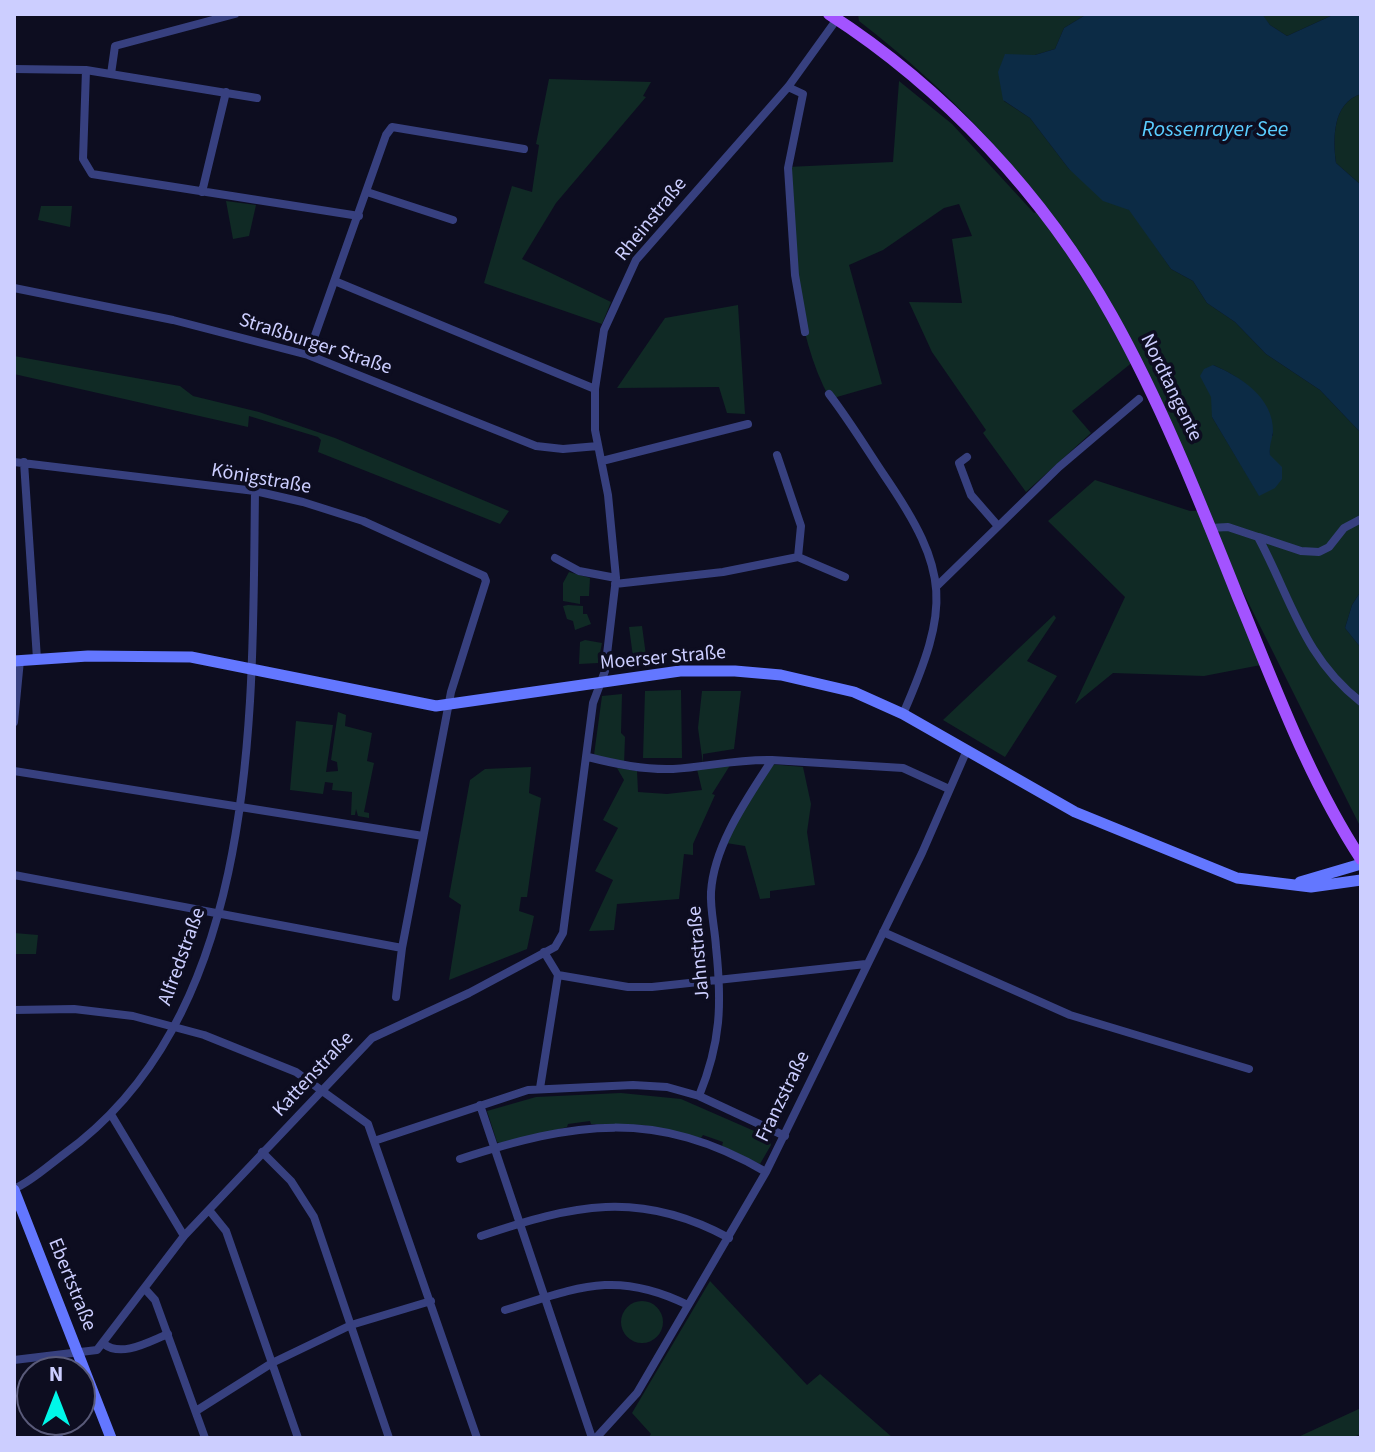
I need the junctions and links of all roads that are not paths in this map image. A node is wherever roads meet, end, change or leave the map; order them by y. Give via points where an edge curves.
1 (235, 14) edge
2 (836, 16) edge
3 (14, 69) edge
4 (86, 70) junction
5 (111, 74) junction
6 (788, 87) junction
7 (226, 92) junction
8 (257, 98) dead end
9 (524, 149) dead end
10 (202, 192) junction
11 (367, 192) junction
12 (359, 216) junction
13 (453, 220) dead end
14 (337, 282) junction
15 (14, 288) edge
16 (805, 332) dead end
17 (308, 355) junction
18 (595, 389) junction
19 (829, 394) dead end
20 (1139, 399) dead end
21 (748, 424) dead end
22 (598, 446) junction
23 (777, 455) dead end
24 (967, 457) dead end
25 (602, 461) junction
26 (14, 462) edge
27 (24, 462) junction
28 (255, 491) junction
29 (1361, 519) edge
30 (998, 526) junction
31 (1210, 528) junction
32 (1258, 537) junction
33 (798, 557) junction
34 (555, 558) dead end
35 (845, 577) dead end
36 (615, 581) junction
37 (937, 586) junction
38 (37, 659) junction
39 (17, 661) edge
40 (252, 670) junction
41 (602, 681) junction
42 (1361, 702) edge
43 (450, 705) junction
44 (903, 714) junction
45 (14, 722) edge
46 (967, 750) junction
47 (588, 757) junction
48 (772, 760) junction
49 (14, 771) edge
50 (949, 789) junction
51 (240, 807) junction
52 (423, 836) junction
53 (1361, 861) edge
54 (14, 875) edge
55 (1361, 880) edge
56 (1276, 885) junction
57 (217, 913) junction
58 (883, 932) junction
59 (402, 948) junction
60 (544, 952) junction
61 (866, 964) junction
62 (558, 975) junction
63 (720, 981) junction
64 (396, 997) dead end
65 (14, 1010) edge
66 (173, 1027) junction
67 (1249, 1069) dead end
68 (540, 1088) junction
69 (322, 1092) junction
70 (699, 1096) junction
71 (480, 1105) junction
72 (112, 1116) junction
73 (785, 1136) junction
74 (374, 1141) junction
75 (496, 1147) junction
76 (262, 1152) junction
77 (460, 1159) dead end
78 (766, 1172) junction
79 (14, 1189) edge
80 (209, 1210) junction
81 (521, 1222) junction
82 (184, 1236) junction
83 (481, 1236) dead end
84 (729, 1238) junction
85 (145, 1289) junction
86 (545, 1297) junction
87 (431, 1301) junction
88 (688, 1305) junction
89 (505, 1310) dead end
90 (351, 1325) junction
91 (168, 1334) junction
92 (104, 1344) junction
93 (80, 1352) junction
94 (14, 1360) edge
95 (272, 1363) junction
96 (196, 1411) junction
97 (111, 1438) edge
98 (205, 1438) edge
99 (298, 1438) edge
100 (389, 1438) edge
101 (477, 1438) edge
102 (594, 1438) edge

1 - 5 street via 115,46
2 - 6 street, Rheinstraße
2 - 31 main road, Nordtangente via 944,103 1041,210 1112,315
3 - 4 street
4 - 5 street
4 - 10 street via 86,168 101,178
5 - 7 street
6 - 16 street via 803,94 788,168 795,275
6 - 18 street, Rheinstraße via 636,260 604,330
7 - 8 street
7 - 10 street
9 - 11 street via 392,127
10 - 12 street
11 - 12 street
11 - 13 street
12 - 14 street
14 - 17 street
14 - 18 street
15 - 17 street, Straßburger Straße via 116,306
17 - 22 street, Straßburger Straße via 536,446
18 - 22 street, Rheinstraße
19 - 37 street via 916,522
20 - 30 street
21 - 25 street
22 - 25 street, Rheinstraße
23 - 33 street via 801,526
24 - 30 street via 959,463 971,495
25 - 36 street, Rheinstraße
26 - 27 street, Königstraße
27 - 28 street, Königstraße
27 - 38 street
28 - 40 street, Alfredstraße
28 - 43 street, Königstraße via 363,521 484,576
29 - 32 street via 1319,552
30 - 37 street
31 - 32 street via 1228,527
31 - 53 main road, Nordtangente via 1316,780
32 - 42 street via 1300,631 1330,674
33 - 35 street
33 - 36 street via 698,576
34 - 36 street
36 - 41 street, Rheinstraße
37 - 44 street via 937,617
38 - 39 street, Moerser Straße
38 - 40 street, Moerser Straße via 178,656
39 - 45 street
40 - 43 street, Moerser Straße
40 - 51 street, Alfredstraße
41 - 43 street, Moerser Straße
41 - 44 street, Moerser Straße via 680,671 781,675 854,692
41 - 47 street, Kattenstraße via 595,693
43 - 52 street
44 - 46 street, Moerser Straße
46 - 50 street, Franzstraße
46 - 56 street, Moerser Straße via 1075,812 1237,878
47 - 48 street via 674,769 731,759
47 - 60 street, Kattenstraße via 563,933 555,947
48 - 50 street via 903,768
48 - 63 street, Jahnstraße via 739,812 715,869 711,893
49 - 51 street
50 - 58 street, Franzstraße
51 - 52 street
51 - 57 street, Alfredstraße
52 - 59 street
53 - 56 street, Moerser Straße via 1321,877
54 - 57 street
55 - 56 street, Moerser Straße via 1311,887
57 - 59 street
57 - 66 street, Alfredstraße
58 - 61 street, Franzstraße
58 - 67 street via 1070,1015
59 - 64 street
60 - 62 street
60 - 69 street, Kattenstraße via 372,1038
61 - 63 street
61 - 73 street, Franzstraße
62 - 63 street via 628,987
62 - 68 street
63 - 70 street, Jahnstraße via 720,1032
65 - 66 street via 74,1009
66 - 69 street via 296,1072
66 - 72 street, Alfredstraße
68 - 70 street via 645,1085
68 - 71 street
69 - 74 street via 368,1124
69 - 76 street, Kattenstraße
70 - 73 street
71 - 74 street
71 - 75 street
72 - 79 street, Alfredstraße
72 - 82 street
73 - 78 street, Franzstraße
74 - 87 street
75 - 77 street
75 - 78 street via 568,1129 633,1127 698,1140
75 - 81 street
76 - 80 street, Kattenstraße
76 - 90 street via 291,1181 314,1217
78 - 84 street, Franzstraße
79 - 93 street, Ebertstraße
80 - 82 street, Kattenstraße
80 - 95 street via 226,1231
81 - 83 street
81 - 84 street via 588,1206 638,1206 685,1217
81 - 86 street
82 - 85 street, Kattenstraße
84 - 88 street, Franzstraße
85 - 91 street
85 - 92 street, Kattenstraße
86 - 88 street via 583,1285 618,1282 647,1287
86 - 89 street
86 - 102 street
87 - 90 street
87 - 101 street
88 - 102 street, Franzstraße via 637,1393
90 - 95 street
90 - 100 street
91 - 92 street via 132,1348
91 - 96 street
92 - 93 street
93 - 94 street
93 - 97 street, Ebertstraße
95 - 96 street
95 - 99 street
96 - 98 street

